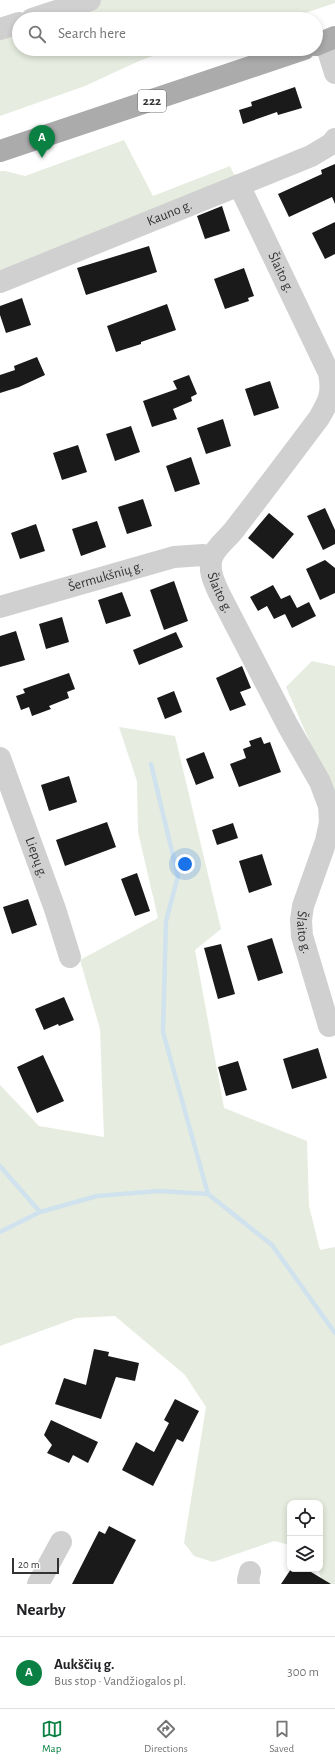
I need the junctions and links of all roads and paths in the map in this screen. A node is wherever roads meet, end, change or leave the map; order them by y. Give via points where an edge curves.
1 (90, 0) edge
2 (53, 12) edge
3 (12, 25) edge
4 (0, 29) edge
5 (325, 41) edge
6 (283, 56) edge
7 (335, 73) edge
8 (335, 139) edge
9 (0, 151) edge
10 (239, 185) junction
11 (0, 282) edge
12 (212, 558) junction
13 (0, 607) edge
14 (0, 758) edge
15 (70, 957) dead end
16 (329, 1026) dead end
17 (61, 1542) dead end
18 (38, 1584) edge

1 - 2 street
3 - 4 street
5 - 7 street
6 - 9 main road, 222
8 - 10 street, Kauno g. via 311,156
10 - 11 street, Kauno g.
10 - 12 street, Šlaito g. via 329,373 331,393 328,404 319,418
12 - 13 street, Šermukšnių g. via 203,555 174,557
12 - 16 street, Šlaito g. via 213,579 219,593 320,782 329,806 330,822 326,841 303,906 301,920 302,936
14 - 15 street, Liepų g.
17 - 18 street

